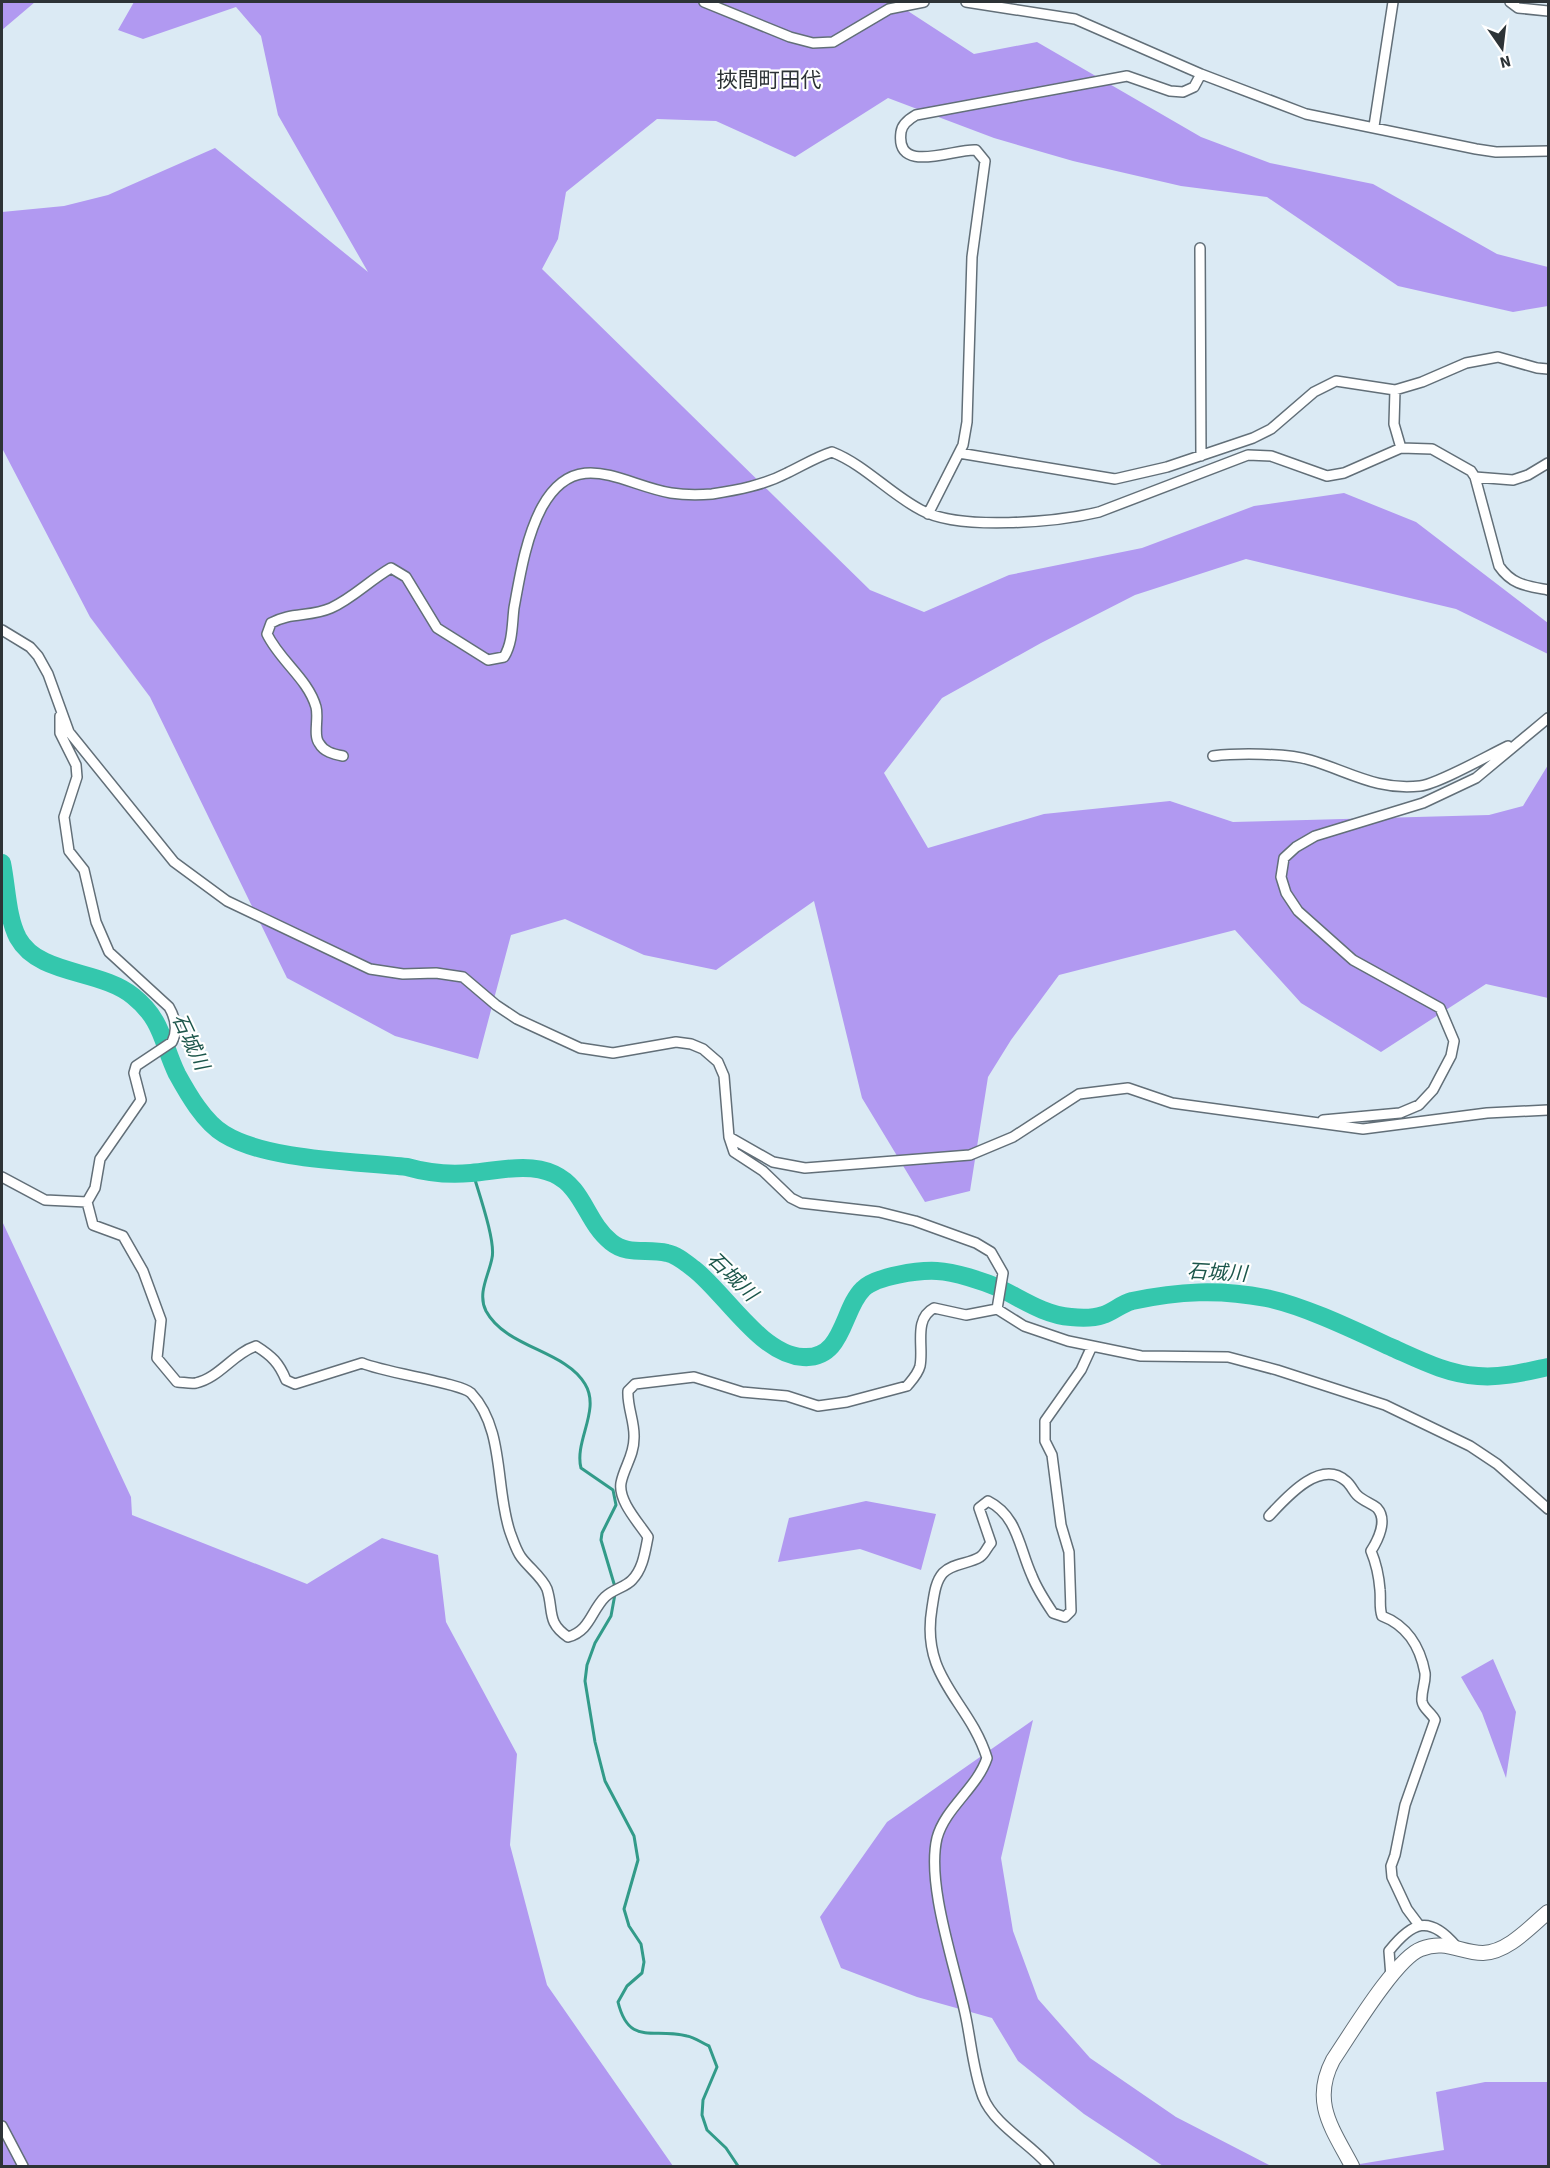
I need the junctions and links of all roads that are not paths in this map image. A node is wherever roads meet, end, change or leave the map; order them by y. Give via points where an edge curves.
1 (704, 2) edge
2 (924, 2) edge
3 (966, 2) edge
4 (1393, 2) edge
5 (1510, 2) edge
6 (1548, 11) edge
7 (1201, 74) junction
8 (1374, 126) junction
9 (1548, 150) edge
10 (1200, 248) dead end
11 (1548, 369) edge
12 (1395, 390) junction
13 (1401, 448) junction
14 (959, 453) junction
15 (1201, 456) junction
16 (1548, 463) edge
17 (1475, 477) junction
18 (928, 514) junction
19 (1548, 590) edge
20 (2, 630) edge
21 (61, 711) junction
22 (1548, 718) edge
23 (1521, 739) junction
24 (343, 756) dead end
25 (1213, 756) dead end
26 (1548, 1110) edge
27 (1307, 1121) junction
28 (729, 1137) junction
29 (2, 1177) edge
30 (87, 1202) junction
31 (998, 1307) junction
32 (1092, 1346) junction
33 (1548, 1509) edge
34 (1269, 1516) dead end
35 (1548, 1912) edge
36 (1419, 1924) junction
37 (1456, 1946) junction
38 (1391, 1977) junction
39 (2, 2126) edge
40 (23, 2166) edge
41 (1048, 2166) edge
42 (1352, 2166) edge

1 - 2 street via 790,38 813,43 832,42 889,9
3 - 7 street via 1075,19
4 - 8 street
5 - 6 street via 1518,8
7 - 8 street via 1306,114
7 - 14 street via 1194,87 1183,92 1127,76 916,115 904,125 903,147 912,157 924,159 967,149 976,150 985,161 972,257 967,422
8 - 9 street via 1496,152
10 - 15 street
11 - 12 street via 1498,357 1466,363
12 - 13 street via 1394,424
12 - 15 street via 1345,381 1326,384 1271,429
13 - 17 street via 1432,449
13 - 18 street via 1344,473 1327,476 1271,456 1248,455 1077,517 995,523
14 - 15 street via 1115,479
14 - 18 street
16 - 17 street via 1513,480
17 - 19 street via 1499,566 1507,578 1520,585
18 - 24 street via 832,452 758,484 710,494 671,493 596,473 571,477 552,492 534,525 504,657 488,660 437,628 406,577 390,568 330,608 283,616 271,623 267,634 273,646 308,687 316,708 317,741 325,750
20 - 21 street via 38,656
21 - 28 street via 69,732 83,751 174,862 227,901 370,969 463,977 517,1019 580,1048 613,1053 675,1042 703,1049 718,1062 724,1076
21 - 30 street via 60,733 76,765 77,777 64,817 69,851 84,870 96,922 109,952 169,1007 176,1027 172,1042 136,1066 141,1100 100,1159 95,1188
22 - 23 street
23 - 25 street via 1424,786 1395,787 1308,759 1234,753
23 - 27 street via 1476,778 1423,803 1315,836 1284,858 1281,877 1298,911 1353,960 1440,1008 1454,1041 1451,1056 1433,1090 1419,1105 1400,1113
26 - 27 street via 1487,1113 1363,1129
27 - 28 street via 1172,1103 1128,1088 1079,1094 1013,1137 970,1155 805,1168 773,1162
28 - 31 street via 734,1152 764,1171 801,1203 879,1212 948,1233 991,1252 1003,1273
29 - 30 street via 45,1200
30 - 31 street via 93,1225 123,1236 143,1270 161,1320 157,1358 177,1382 196,1383 242,1351 256,1346 280,1364 286,1380 295,1384 362,1363 470,1392 487,1419 493,1438 501,1503 511,1534 521,1557 546,1588 557,1629 568,1637 586,1627 603,1599 631,1582 644,1562 648,1538 624,1500 621,1484 634,1452 627,1400 628,1391 635,1384 694,1377 742,1392 787,1396 818,1406 847,1402 907,1386 920,1364 922,1322 927,1311 944,1309 966,1315
31 - 32 street via 1024,1326
32 - 33 street via 1141,1356 1228,1357 1385,1405 1470,1446
32 - 41 street via 1081,1370 1045,1421 1043,1431 1052,1455 1061,1525 1069,1552 1071,1611 1065,1617 1053,1613 1031,1575 1011,1522 1002,1508 988,1501 979,1508 991,1543 981,1556 943,1574 935,1587 929,1635 936,1669 976,1732 987,1758 975,1783 943,1825 936,1857 938,1890 970,2043 983,2097 991,2112
34 - 36 street via 1307,1481 1333,1475 1346,1480 1382,1516 1382,1527 1371,1551 1380,1591 1379,1608 1382,1616 1405,1628 1413,1641 1425,1674 1422,1700 1435,1720 1405,1805 1391,1866 1407,1909
35 - 37 street via 1495,1951 1482,1953
36 - 37 street via 1433,1926
36 - 38 street via 1410,1928 1389,1951
37 - 38 street via 1437,1945 1419,1950
38 - 42 street via 1333,2060 1322,2092 1334,2131
39 - 40 street

